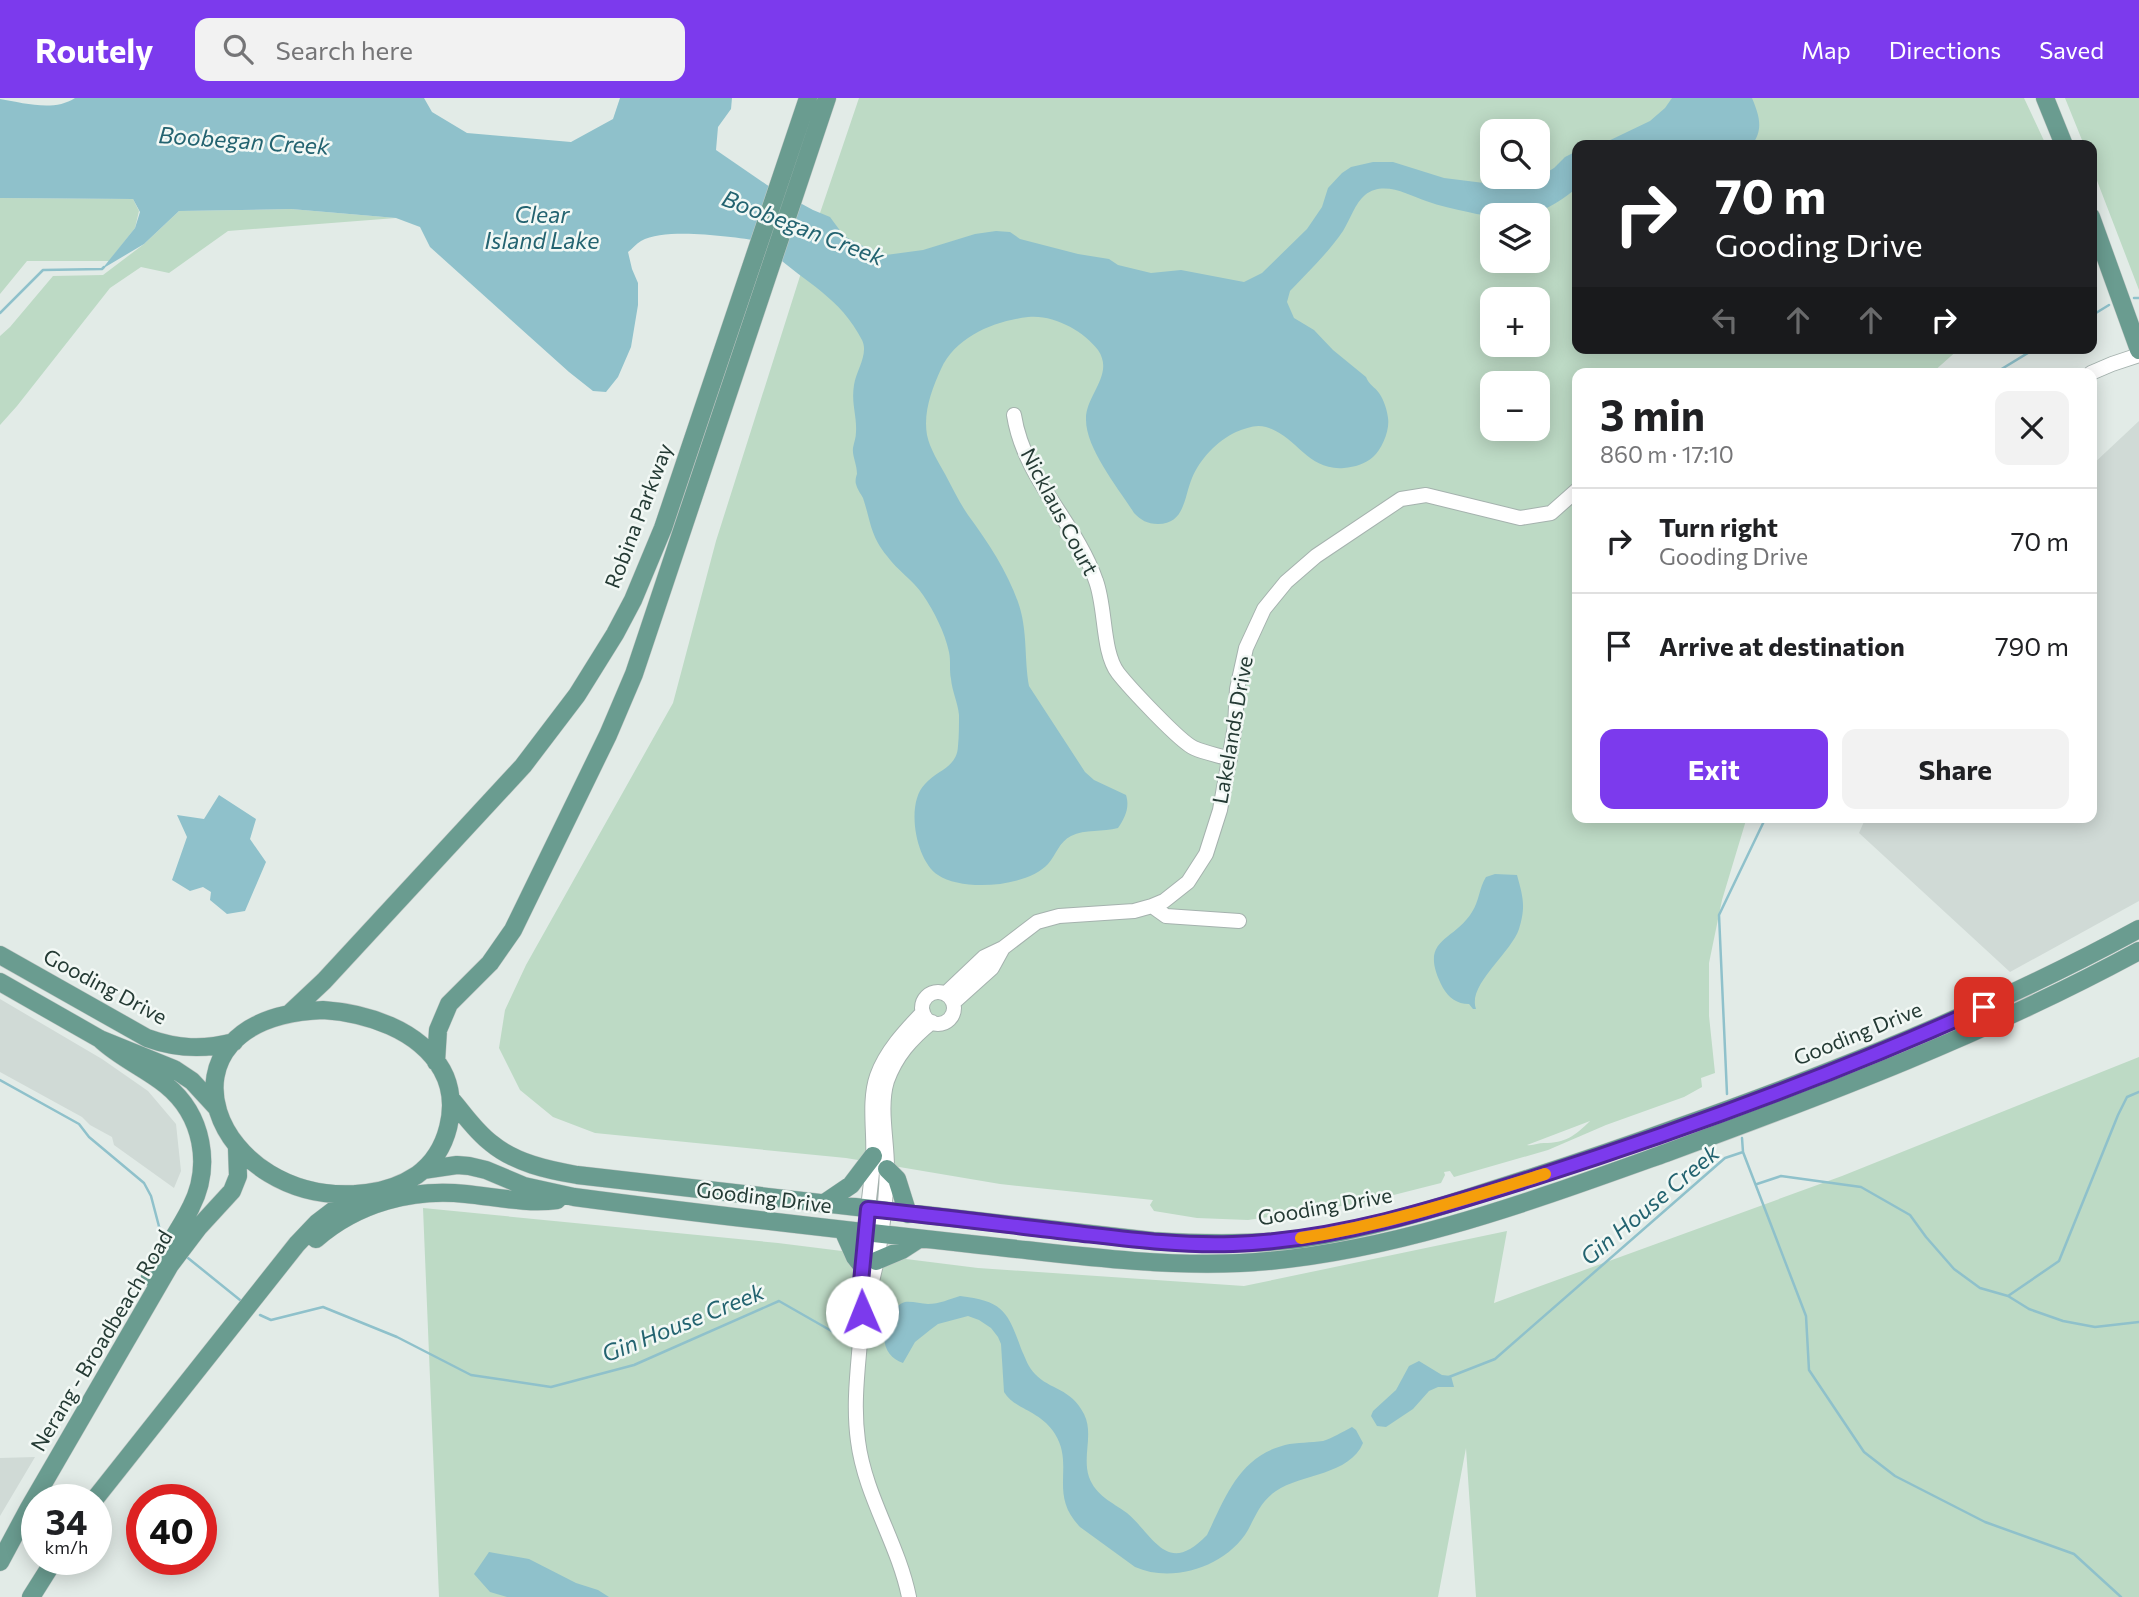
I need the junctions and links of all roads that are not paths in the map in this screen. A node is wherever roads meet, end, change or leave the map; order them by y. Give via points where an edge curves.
1 (808, 98) edge
2 (827, 98) edge
3 (2045, 98) edge
4 (2062, 140) edge
5 (2097, 234) edge
6 (2139, 350) edge
7 (2139, 355) edge
8 (2097, 370) edge
9 (1014, 415) dead end
10 (1572, 494) edge
11 (1230, 759) junction
12 (1152, 906) junction
13 (1239, 921) dead end
14 (2139, 929) edge
15 (2139, 951) edge
16 (0, 955) edge
17 (0, 982) edge
18 (949, 998) junction
19 (290, 1013) junction
20 (928, 1017) junction
21 (100, 1039) junction
22 (234, 1042) junction
23 (436, 1062) junction
24 (451, 1099) junction
25 (216, 1107) junction
26 (237, 1148) junction
27 (873, 1156) junction
28 (887, 1169) junction
29 (424, 1170) junction
30 (355, 1194) junction
31 (574, 1198) junction
32 (824, 1204) junction
33 (876, 1210) junction
34 (908, 1214) junction
35 (843, 1230) junction
36 (873, 1233) junction
37 (919, 1239) junction
38 (284, 1259) junction
39 (869, 1264) junction
40 (140, 1315) junction
41 (107, 1484) edge
42 (0, 1562) edge
43 (45, 1575) edge
44 (31, 1597) edge
45 (909, 1597) edge

1 - 19 main road, Robina Parkway via 663,528 633,600 596,666 523,766
2 - 23 main road, Robina Parkway via 622,704 513,930 444,1013
3 - 4 main road
5 - 6 main road
7 - 8 street
9 - 11 street, Nicklaus Court via 1026,457 1096,580 1106,642 1116,671 1192,747
10 - 11 street, Lakelands Drive via 1551,513 1520,518 1426,495 1401,499 1316,556 1264,609 1247,648 1237,690
11 - 12 street, Lakelands Drive via 1206,854 1188,882
12 - 13 street via 1166,916
12 - 18 street, Lakelands Drive via 1037,922 1003,948 992,968
14 - 34 main road, Gooding Drive via 1950,1022 1740,1106 1448,1205 1353,1229 1268,1242 1193,1243
15 - 37 main road, Gooding Drive via 1984,1028 1743,1125 1592,1179 1362,1247 1255,1262 1178,1264
16 - 22 main road, Gooding Drive via 156,1041 195,1048
17 - 21 main road, Gooding Drive
18 - 20 street via 934,993 926,998
18 - 20 street via 954,1012 949,1020 941,1024
19 - 22 main road via 259,1023
19 - 23 main road via 339,1011 378,1021 418,1044
20 - 27 street via 904,1032 876,1078
20 - 28 street via 895,1062 886,1084
21 - 25 main road, Gooding Drive via 174,1069
21 - 40 main road via 179,1097 197,1128 202,1150 196,1195 148,1280
22 - 25 main road via 216,1074
23 - 24 main road
24 - 29 main road via 444,1140
24 - 32 main road, Gooding Drive via 492,1144 544,1168
25 - 26 main road
26 - 30 main road via 288,1183
26 - 40 main road, Nerang - Broadbeach Road via 238,1176 232,1191 180,1250
27 - 32 main road via 850,1185
27 - 33 street
28 - 33 street
28 - 34 main road via 897,1179
29 - 30 main road via 396,1186
29 - 31 main road, Gooding Drive via 468,1166
30 - 38 main road via 317,1223
31 - 35 main road, Gooding Drive
31 - 38 main road via 540,1202 447,1192 405,1196 356,1213
32 - 33 main road, Gooding Drive
33 - 34 main road, Gooding Drive
33 - 36 street
35 - 36 main road, Gooding Drive
35 - 39 main road via 855,1257
36 - 37 main road, Gooding Drive
36 - 39 street
37 - 39 main road
38 - 41 main road
39 - 45 street via 872,1284 862,1312 855,1397 858,1443
40 - 42 main road, Nerang - Broadbeach Road
43 - 44 main road

